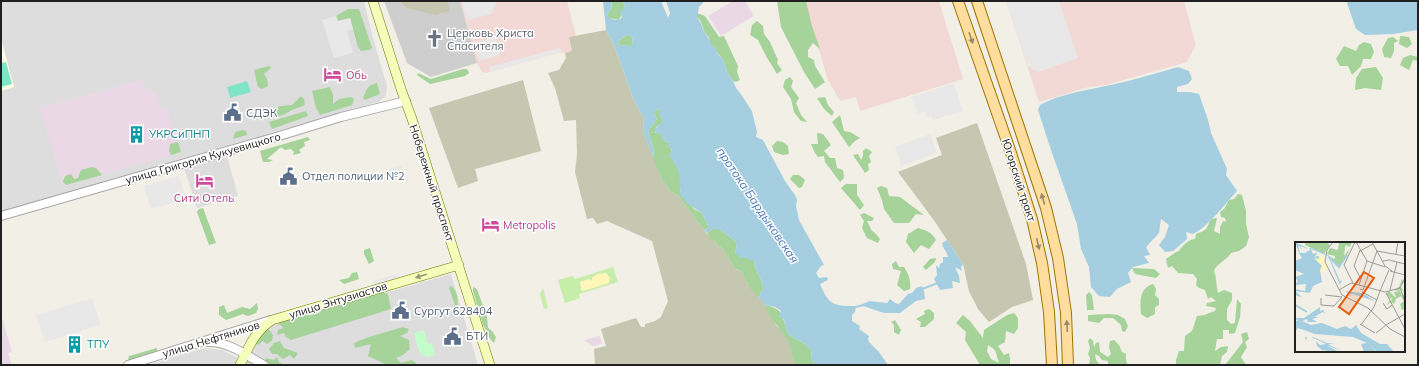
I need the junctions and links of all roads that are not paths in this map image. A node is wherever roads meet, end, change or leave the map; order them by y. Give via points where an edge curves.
1 (373, 1) edge
2 (958, 1) edge
3 (977, 1) edge
4 (406, 101) junction
5 (1010, 101) junction
6 (995, 107) junction
7 (1, 216) edge
8 (458, 265) junction
9 (272, 320) junction
10 (199, 342) junction
11 (245, 355) junction
12 (128, 365) edge
13 (240, 365) edge
14 (264, 365) edge
15 (490, 365) edge
16 (1052, 365) edge
17 (1068, 365) edge

1 - 4 main road, Набережный проспект
2 -> 6 main road, Югорский тракт
3 - 5 main road, Югорский тракт
4 - 7 street, улица Григория Кукуевицкого via 341,117
4 - 8 main road, Набережный проспект
5 - 6 main road
17 -> 5 main road, Югорский тракт via 1066,313 1058,258 1038,183
6 -> 16 main road, Югорский тракт via 1025,192 1038,245 1049,312
8 -> 9 main road, улица Энтузиастов
8 - 15 main road, Набережный проспект
9 - 10 street, улица Нефтяников
9 - 11 main road, улица Энтузиастов via 260,329
10 - 11 street via 214,341
10 - 12 street, улица Нефтяников
11 - 13 main road, улица Энтузиастов
11 - 14 street

